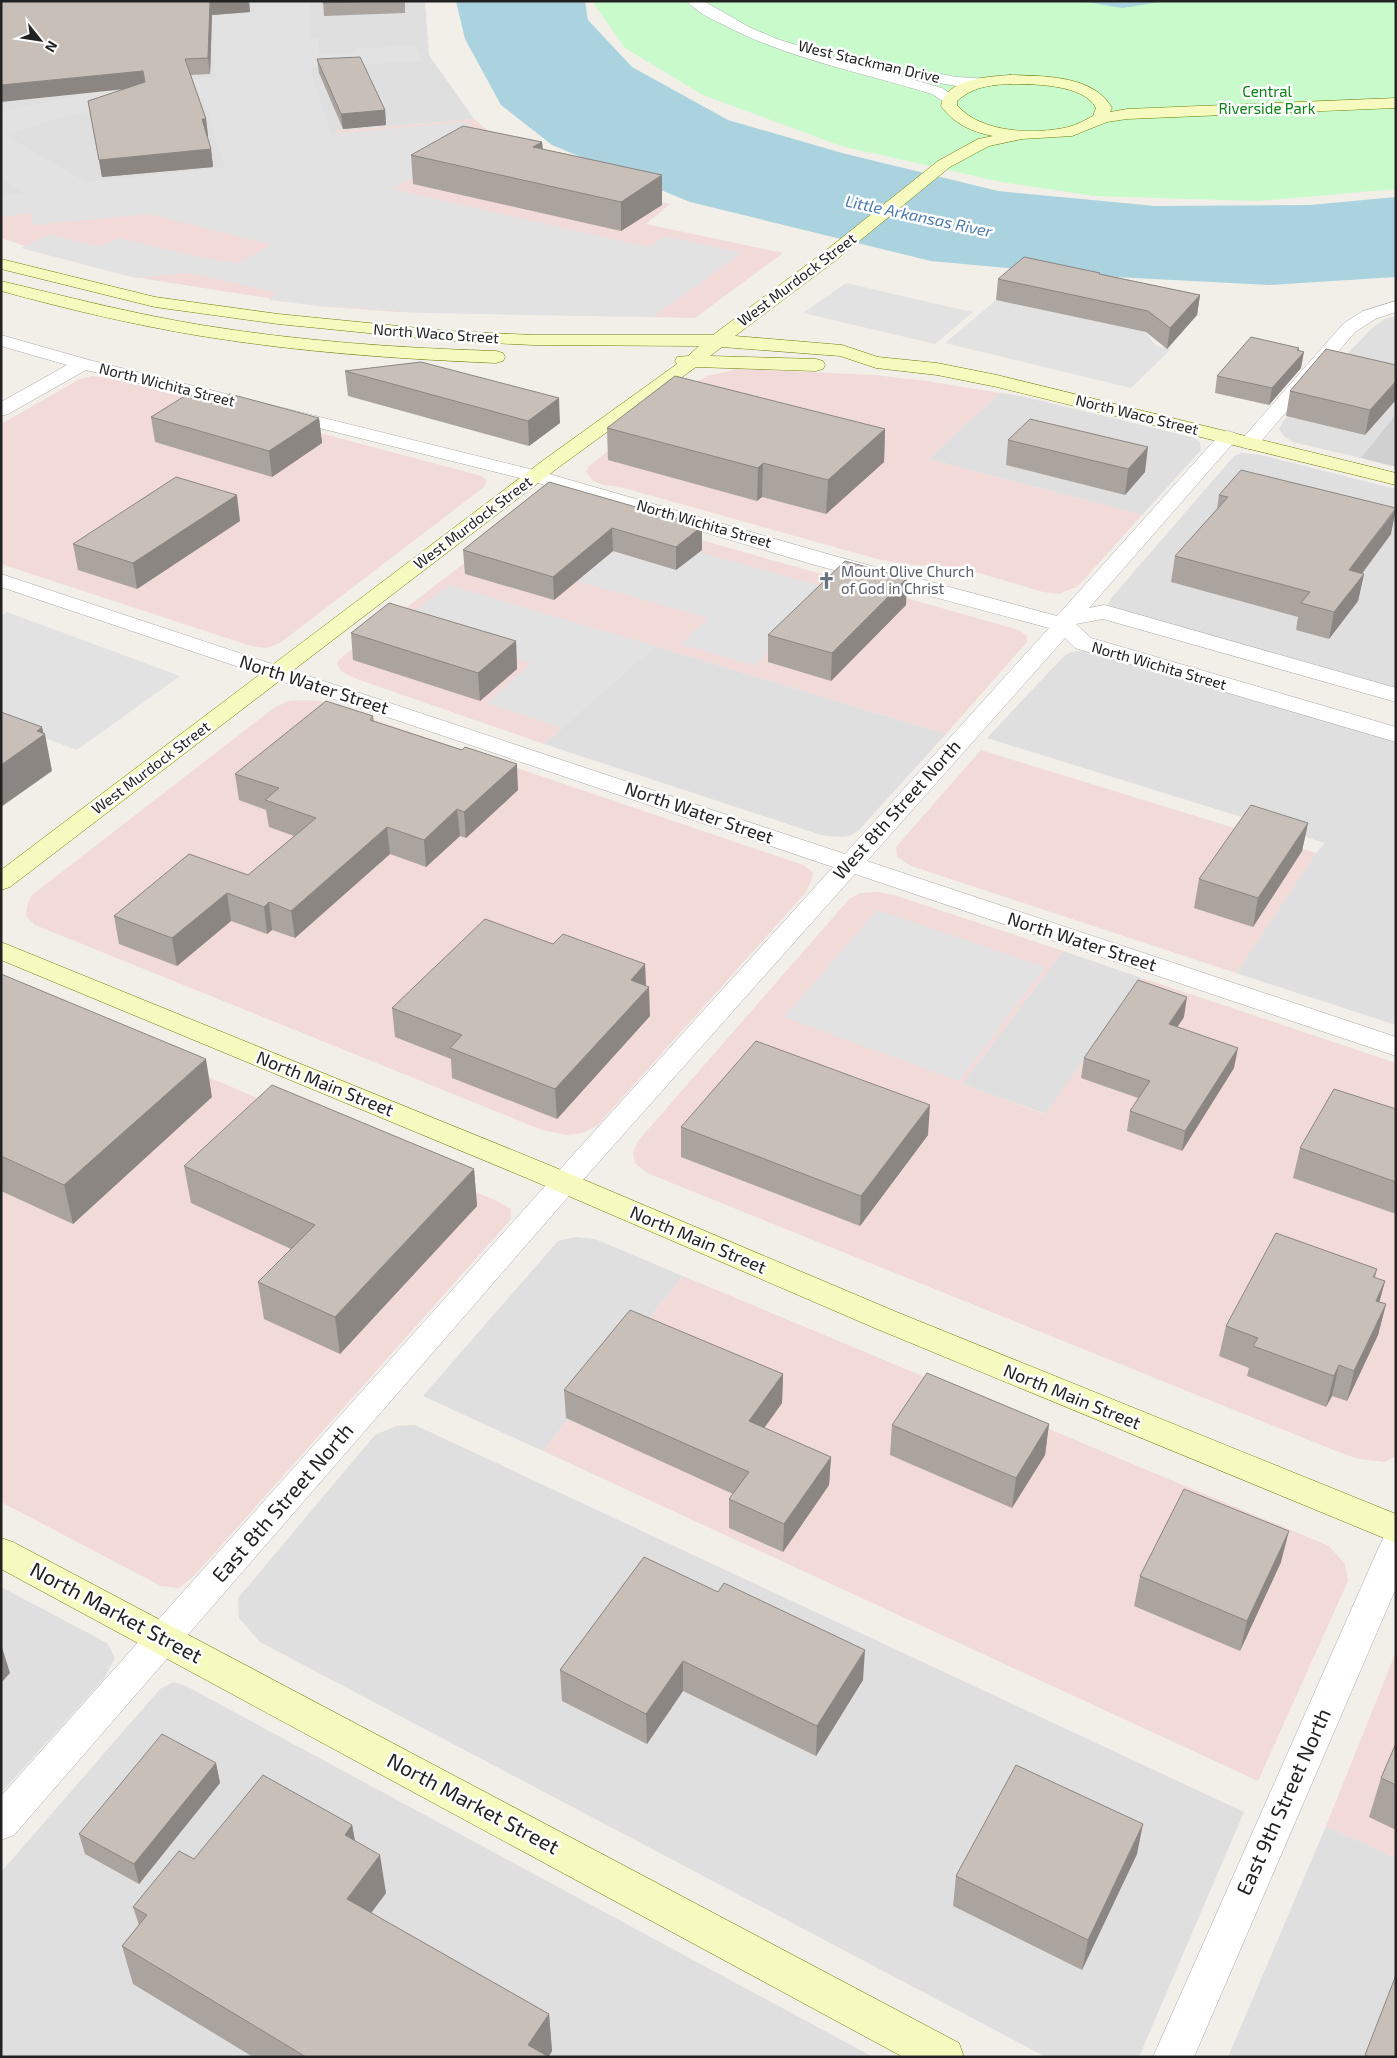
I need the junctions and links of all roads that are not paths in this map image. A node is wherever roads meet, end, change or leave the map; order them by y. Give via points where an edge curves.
1 (694, 1) edge
2 (751, 34) junction
3 (988, 82) junction
4 (1096, 97) junction
5 (950, 99) junction
6 (1396, 103) edge
7 (1285, 107) junction
8 (1100, 119) junction
9 (963, 121) junction
10 (1024, 134) junction
11 (944, 164) junction
12 (1, 264) edge
13 (1, 286) edge
14 (1396, 306) edge
15 (1, 340) edge
16 (718, 341) junction
17 (509, 357) dead end
18 (663, 361) dead end
19 (691, 362) junction
20 (876, 362) junction
21 (83, 364) junction
22 (1, 410) edge
23 (1228, 437) junction
24 (1249, 442) junction
25 (536, 476) junction
26 (1396, 479) edge
27 (1, 580) edge
28 (1067, 621) junction
29 (276, 672) junction
30 (1396, 695) edge
31 (1396, 734) edge
32 (849, 864) junction
33 (1, 882) edge
34 (1, 950) edge
35 (1396, 1047) edge
36 (564, 1183) junction
37 (1396, 1529) edge
38 (1396, 1547) edge
39 (1, 1552) edge
40 (164, 1639) junction
41 (1, 1823) edge
42 (944, 2057) edge
43 (1173, 2057) edge

1 - 2 street, West Stackman Drive via 707,12
2 - 3 street, West Stackman Drive via 902,71 956,81
2 - 5 street, West Stackman Drive via 918,85
3 - 4 street via 1028,80 1061,84 1082,89
3 - 5 street via 963,89
4 - 7 street via 1174,105
4 - 8 street via 1104,108
5 - 9 street via 953,114
6 - 7 street
7 - 8 street, West Murdock Street via 1127,114
8 - 10 street, West Murdock Street via 1070,131
9 - 10 street, West Murdock Street via 980,128
9 - 11 street, West Murdock Street via 966,132
10 - 11 street, West Murdock Street via 984,142
11 - 16 street, West Murdock Street
12 - 16 street, North Waco Street via 155,302 356,328 533,340
13 - 17 street, North Waco Street via 161,323 263,338 364,350
14 - 24 street via 1369,315 1349,328
15 - 21 street, North Wichita Street
16 - 19 street, West Murdock Street
16 - 20 street, North Waco Street via 842,351
18 - 19 street, North Waco Street
19 - 20 street, North Waco Street via 832,366
19 - 25 street, West Murdock Street
20 - 23 street, North Waco Street via 937,369 997,381
21 - 22 street
21 - 25 street, North Wichita Street
23 - 24 street, North Waco Street
23 - 28 street, West 8th Street North
24 - 26 street, North Waco Street
25 - 28 street, North Wichita Street via 823,560
25 - 29 street, West Murdock Street
27 - 29 street, North Water Street
28 - 30 street, North Wichita Street via 1104,612
28 - 31 street, North Wichita Street via 1083,643
28 - 32 street, West 8th Street North
29 - 32 street, North Water Street
29 - 33 street, West Murdock Street
32 - 35 street, North Water Street
32 - 36 street, West 8th Street North
34 - 36 street, North Main Street
36 - 37 street, North Main Street via 888,1321
36 - 40 street, East 8th Street North
38 - 43 street, East 9th Street North
39 - 40 street, North Market Street
40 - 41 street, East 8th Street North
40 - 42 street, North Market Street

